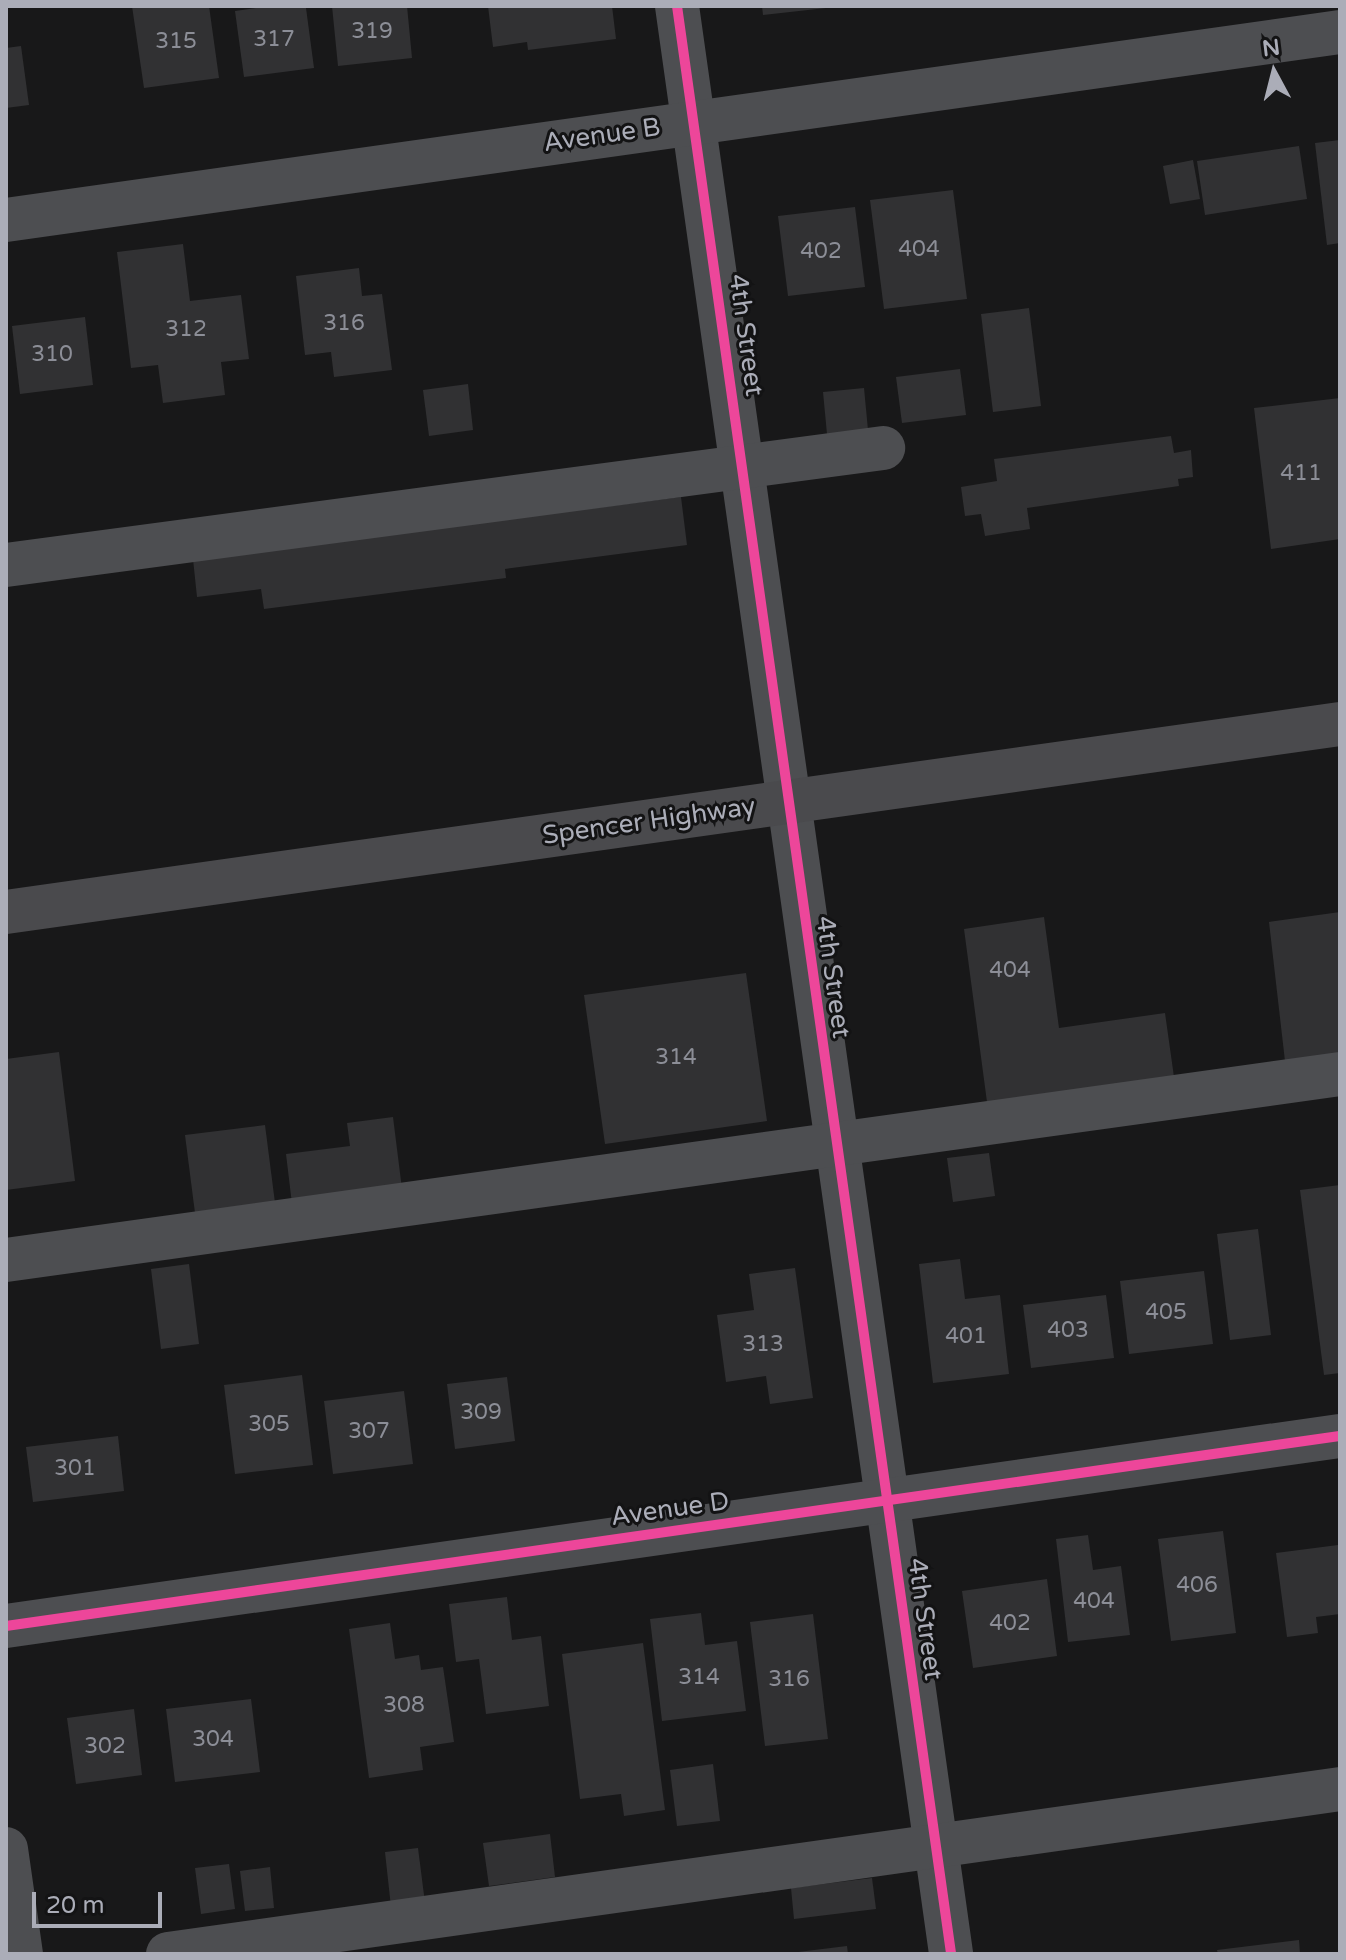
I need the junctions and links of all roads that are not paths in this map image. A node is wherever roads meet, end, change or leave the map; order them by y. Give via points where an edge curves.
1 (677, 6) edge
2 (1340, 32) edge
3 (693, 122) junction
4 (6, 220) edge
5 (883, 448) dead end
6 (742, 467) junction
7 (6, 565) edge
8 (1340, 724) edge
9 (786, 801) junction
10 (6, 912) edge
11 (1340, 1074) edge
12 (834, 1146) junction
13 (6, 1260) edge
14 (1340, 1436) edge
15 (885, 1501) junction
16 (6, 1626) edge
17 (1340, 1789) edge
18 (935, 1846) junction
19 (6, 1849) edge
20 (21, 1954) edge
21 (168, 1954) edge
22 (951, 1954) edge

1 - 3 street, 4th Street
2 - 3 street, Avenue B
3 - 4 street, Avenue B
3 - 6 street, 4th Street
5 - 6 street
6 - 7 street
6 - 9 street, 4th Street
8 - 9 main road, Spencer Highway
9 - 10 main road, Spencer Highway
9 - 12 street, 4th Street
11 - 12 street
12 - 13 street
12 - 15 street, 4th Street
14 - 15 street, Avenue D
15 - 16 street, Avenue D
15 - 18 street, 4th Street
17 - 18 street
18 - 21 street
18 - 22 street, 4th Street
19 - 20 street

